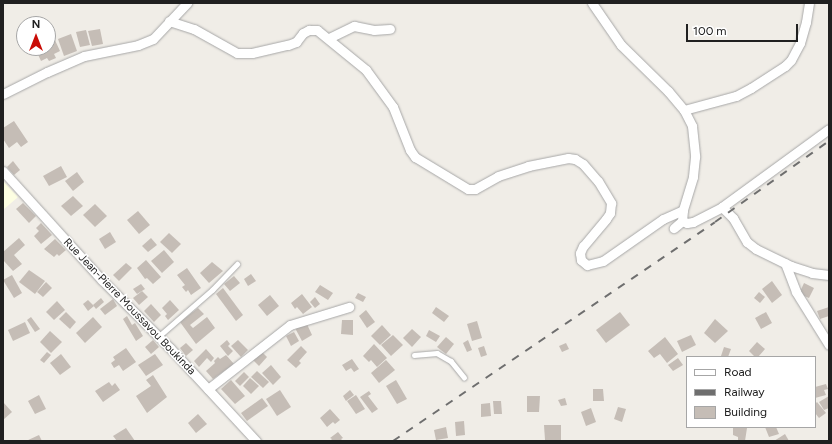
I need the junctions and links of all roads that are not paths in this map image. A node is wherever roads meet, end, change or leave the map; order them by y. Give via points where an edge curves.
1 (186, 3) edge
2 (592, 3) edge
3 (809, 3) edge
4 (169, 21) junction
5 (390, 29) dead end
6 (329, 38) junction
7 (3, 94) edge
8 (684, 110) junction
9 (829, 129) edge
10 (3, 171) edge
11 (722, 207) junction
12 (683, 210) junction
13 (682, 221) junction
14 (674, 228) dead end
15 (236, 264) dead end
16 (785, 264) junction
17 (829, 275) edge
18 (349, 307) dead end
19 (158, 337) junction
20 (829, 345) edge
21 (414, 355) dead end
22 (464, 377) dead end
23 (208, 389) junction
24 (256, 441) edge

1 - 4 street
2 - 8 street via 625,49
3 - 8 street via 800,43 785,66 736,96
4 - 6 street via 194,29 237,53 252,54 288,45 296,42 309,30 317,30
4 - 7 street via 158,35 146,43 84,56
5 - 6 street via 374,30 354,26
6 - 12 street via 374,80 392,107 415,157 468,189 475,189 498,176 528,166 568,158 583,164 598,181 611,203 610,213 580,253 581,260 587,265 603,261 663,219
8 - 12 street via 692,126 695,157 693,177
9 - 11 street
10 - 19 street, Rue Jean-Pierre Moussavou Boukinda via 102,280
11 - 13 street via 693,222 687,224
11 - 16 street via 733,218 747,242 756,250
12 - 13 street
13 - 14 street
15 - 19 lane via 212,290
16 - 17 street via 812,274
16 - 20 street via 796,292
18 - 23 street via 290,325
19 - 23 street, Rue Jean-Pierre Moussavou Boukinda
21 - 22 lane via 437,353 451,361
23 - 24 street, Rue Jean-Pierre Moussavou Boukinda

